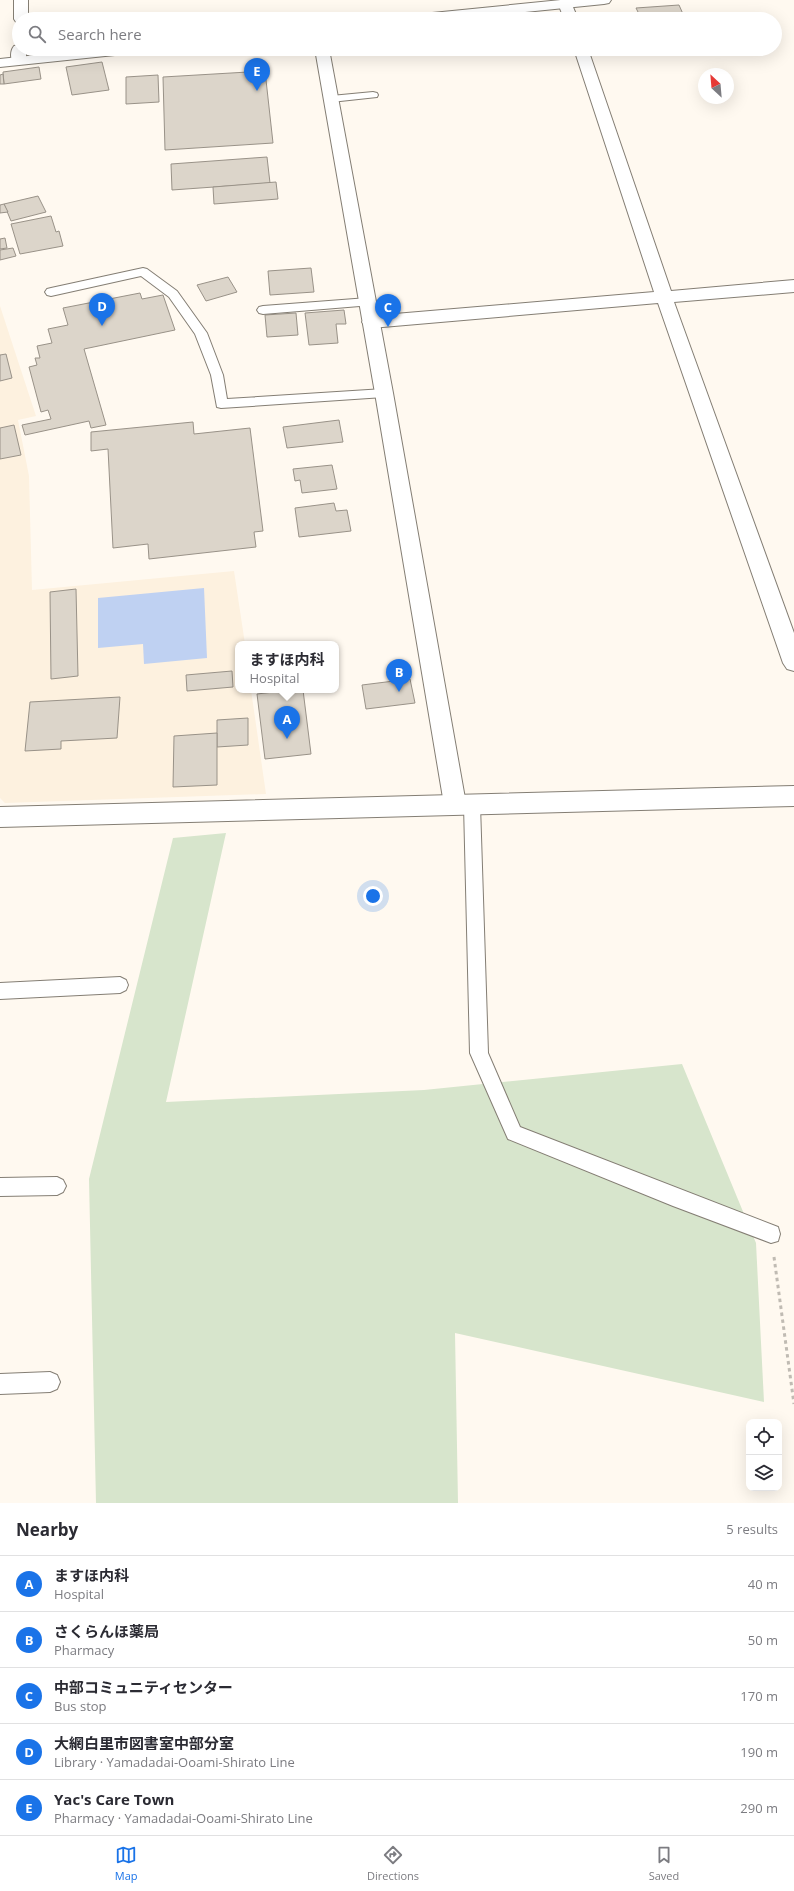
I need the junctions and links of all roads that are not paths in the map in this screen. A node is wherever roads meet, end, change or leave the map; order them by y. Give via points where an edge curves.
1 (21, 0) edge
2 (604, 0) edge
3 (565, 3) junction
4 (21, 12) edge
5 (479, 12) edge
6 (568, 12) edge
7 (17, 56) edge
8 (323, 56) edge
9 (583, 56) edge
10 (0, 63) edge
11 (373, 95) dead end
12 (331, 99) junction
13 (794, 286) edge
14 (51, 292) dead end
15 (664, 297) junction
16 (368, 302) junction
17 (263, 310) dead end
18 (371, 322) junction
19 (384, 393) junction
20 (794, 663) edge
21 (794, 796) edge
22 (464, 804) junction
23 (0, 817) edge
24 (120, 985) dead end
25 (0, 991) edge
26 (57, 1186) dead end
27 (0, 1187) edge
28 (771, 1234) road end
29 (50, 1382) dead end
30 (0, 1384) edge

1 - 4 street
2 - 3 street
3 - 5 street
3 - 6 street
7 - 10 street
8 - 12 street
9 - 15 street
11 - 12 lane
12 - 16 street
13 - 15 street
14 - 19 lane via 143,272 173,294 201,333 217,374 222,404
15 - 18 street
15 - 20 street
16 - 17 lane
16 - 18 street
18 - 19 street
19 - 22 street
21 - 22 street
22 - 23 street
22 - 28 lane via 479,1053 514,1133 673,1198
24 - 25 lane
26 - 27 lane
29 - 30 lane

